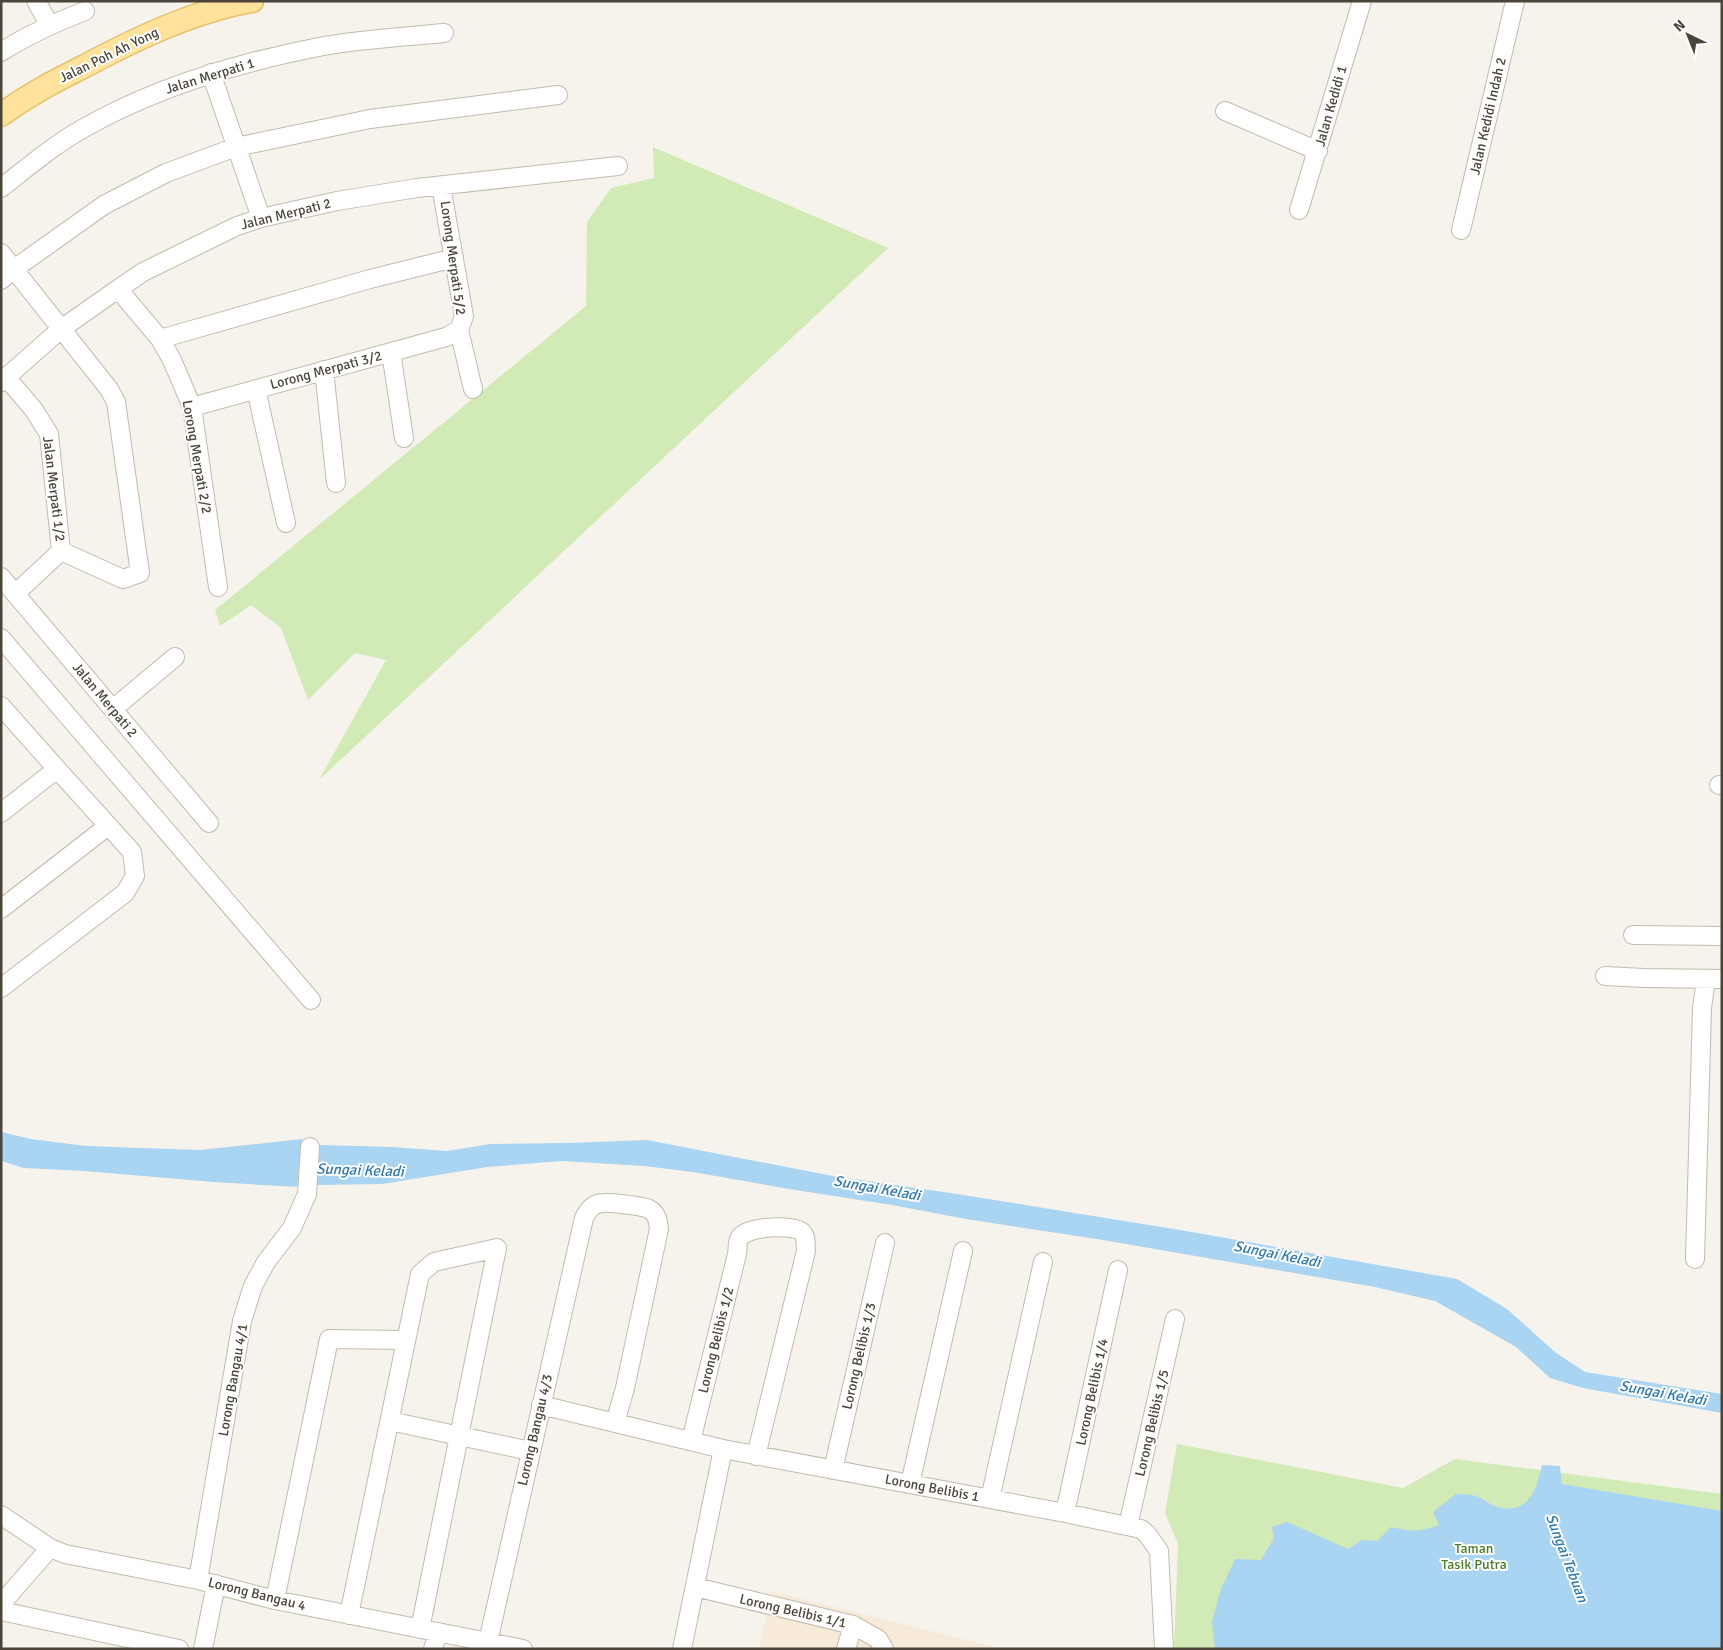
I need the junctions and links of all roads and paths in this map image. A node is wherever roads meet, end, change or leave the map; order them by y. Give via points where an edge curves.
1 (36, 1) edge
2 (252, 1) edge
3 (1362, 1) edge
4 (1515, 1) edge
5 (85, 12) dead end
6 (49, 24) junction
7 (444, 33) dead end
8 (1, 52) edge
9 (211, 73) junction
10 (558, 95) dead end
11 (1225, 110) dead end
12 (1, 115) edge
13 (236, 147) junction
14 (1318, 151) junction
15 (618, 166) dead end
16 (442, 186) junction
17 (1, 188) edge
18 (1299, 210) dead end
19 (261, 218) junction
20 (1461, 230) dead end
21 (1, 253) edge
22 (454, 258) junction
23 (7, 275) edge
24 (118, 288) junction
25 (61, 329) junction
26 (459, 330) junction
27 (160, 339) junction
28 (391, 352) junction
29 (324, 370) junction
30 (4, 380) edge
31 (256, 389) junction
32 (473, 390) dead end
33 (192, 407) junction
34 (404, 438) dead end
35 (336, 483) dead end
36 (286, 522) dead end
37 (61, 551) junction
38 (1, 577) edge
39 (218, 587) dead end
40 (15, 594) junction
41 (1, 638) edge
42 (175, 657) dead end
43 (1, 706) edge
44 (113, 709) junction
45 (57, 768) junction
46 (1, 813) edge
47 (208, 823) dead end
48 (108, 826) junction
49 (1, 909) edge
50 (1632, 935) dead end
51 (1722, 936) edge
52 (1605, 976) dead end
53 (1714, 979) edge
54 (1, 988) edge
55 (311, 1000) dead end
56 (310, 1147) dead end
57 (885, 1242) dead end
58 (963, 1251) dead end
59 (1695, 1259) dead end
60 (1043, 1262) dead end
61 (1118, 1270) dead end
62 (1175, 1319) dead end
63 (406, 1340) junction
64 (541, 1405) junction
65 (390, 1421) junction
66 (615, 1423) junction
67 (460, 1436) junction
68 (691, 1442) junction
69 (723, 1449) junction
70 (530, 1451) junction
71 (756, 1456) junction
72 (833, 1470) junction
73 (910, 1484) junction
74 (990, 1499) junction
75 (1065, 1513) junction
76 (1, 1515) edge
77 (1134, 1528) junction
78 (50, 1548) junction
79 (198, 1580) junction
80 (216, 1584) junction
81 (695, 1587) junction
82 (276, 1600) junction
83 (1, 1604) edge
84 (1, 1611) edge
85 (349, 1615) junction
86 (853, 1625) junction
87 (420, 1629) junction
88 (436, 1640) edge
89 (488, 1642) junction
90 (180, 1649) edge
91 (203, 1649) edge
92 (523, 1649) edge
93 (682, 1649) edge
94 (846, 1649) edge
95 (884, 1649) edge
96 (1164, 1649) edge

1 - 6 street
2 - 12 main road, Jalan Poh Ah Yong via 230,5 121,46 28,96
3 - 14 street, Jalan Kedidi 1
4 - 20 street, Jalan Kedidi Indah 2
5 - 6 street
6 - 8 street
7 - 9 street, Jalan Merpati 1 via 325,46
9 - 13 street
9 - 17 street, Jalan Merpati 1 via 140,99 83,128
10 - 13 street via 370,119
11 - 14 street
13 - 19 street
13 - 23 street via 166,173 104,205
14 - 18 street, Jalan Kedidi 1
15 - 16 street, Jalan Merpati 2
16 - 19 street, Jalan Merpati 2 via 337,201
16 - 22 street, Lorong Merpati 5/2
19 - 24 street, Jalan Merpati 2 via 203,241
21 - 23 street
22 - 26 street, Lorong Merpati 5/2 via 464,316
22 - 27 street
23 - 25 street
24 - 25 street, Jalan Merpati 2
24 - 27 street, Lorong Merpati 2/2
25 - 30 street, Jalan Merpati 2
25 - 37 street via 116,402 140,573 123,580
26 - 28 street, Lorong Merpati 3/2 via 446,337
26 - 32 street, Lorong Merpati 5/2
27 - 33 street, Lorong Merpati 2/2
28 - 29 street, Lorong Merpati 3/2
28 - 34 street
29 - 31 street, Lorong Merpati 3/2
29 - 35 street
30 - 37 street, Jalan Merpati 1/2 via 34,410 49,434
31 - 33 street, Lorong Merpati 3/2
31 - 36 street
33 - 39 street, Lorong Merpati 2/2
37 - 40 street, Jalan Merpati 1/2
38 - 40 street, Jalan Merpati 2
40 - 44 street, Jalan Merpati 2
41 - 55 street
42 - 44 street
43 - 45 street
44 - 47 street, Jalan Merpati 2
45 - 46 street
45 - 48 street
48 - 49 street
48 - 54 street via 132,852 135,876 125,893
50 - 51 street
52 - 53 street
53 - 59 street via 1702,1008
56 - 79 street, Lorong Bangau 4/1 via 307,1194 292,1228 266,1262 253,1286 242,1321
57 - 72 street, Lorong Belibis 1/3
58 - 73 street
60 - 74 street
61 - 75 street, Lorong Belibis 1/4
62 - 77 street, Lorong Belibis 1/5
63 - 65 street
63 - 67 street via 420,1274 434,1262 497,1248
63 - 82 street via 329,1339
64 - 66 street, Lorong Belibis 1
64 - 66 street, Lorong Bangau 4/3 via 584,1218 598,1203 648,1208 658,1218 659,1229 626,1388
64 - 70 street, Lorong Bangau 4/3
65 - 67 street
65 - 85 street
66 - 68 street, Lorong Belibis 1
67 - 70 street
67 - 87 street
68 - 69 street, Lorong Belibis 1
68 - 71 street, Lorong Belibis 1/2 via 740,1238 750,1230 793,1228 801,1230 805,1236 806,1251
69 - 71 street, Lorong Belibis 1
69 - 81 street
70 - 89 street, Lorong Bangau 4/3
71 - 72 street, Lorong Belibis 1
72 - 73 street, Lorong Belibis 1
73 - 74 street, Lorong Belibis 1
74 - 75 street, Lorong Belibis 1
75 - 77 street, Lorong Belibis 1
76 - 78 street, Lorong Bangau 4
77 - 96 street via 1147,1534 1159,1551
78 - 79 street, Lorong Bangau 4 via 65,1554
78 - 83 street
79 - 80 street, Lorong Bangau 4
80 - 82 street, Lorong Bangau 4
80 - 91 street
81 - 86 street, Lorong Belibis 1/1
81 - 93 street
82 - 85 street, Lorong Bangau 4
84 - 90 street
85 - 87 street, Lorong Bangau 4
86 - 94 street
86 - 95 street, Lorong Belibis 1/1 via 878,1639
87 - 88 street, Lorong Bangau 4
88 - 89 street, Lorong Bangau 4
89 - 92 street, Lorong Bangau 4

